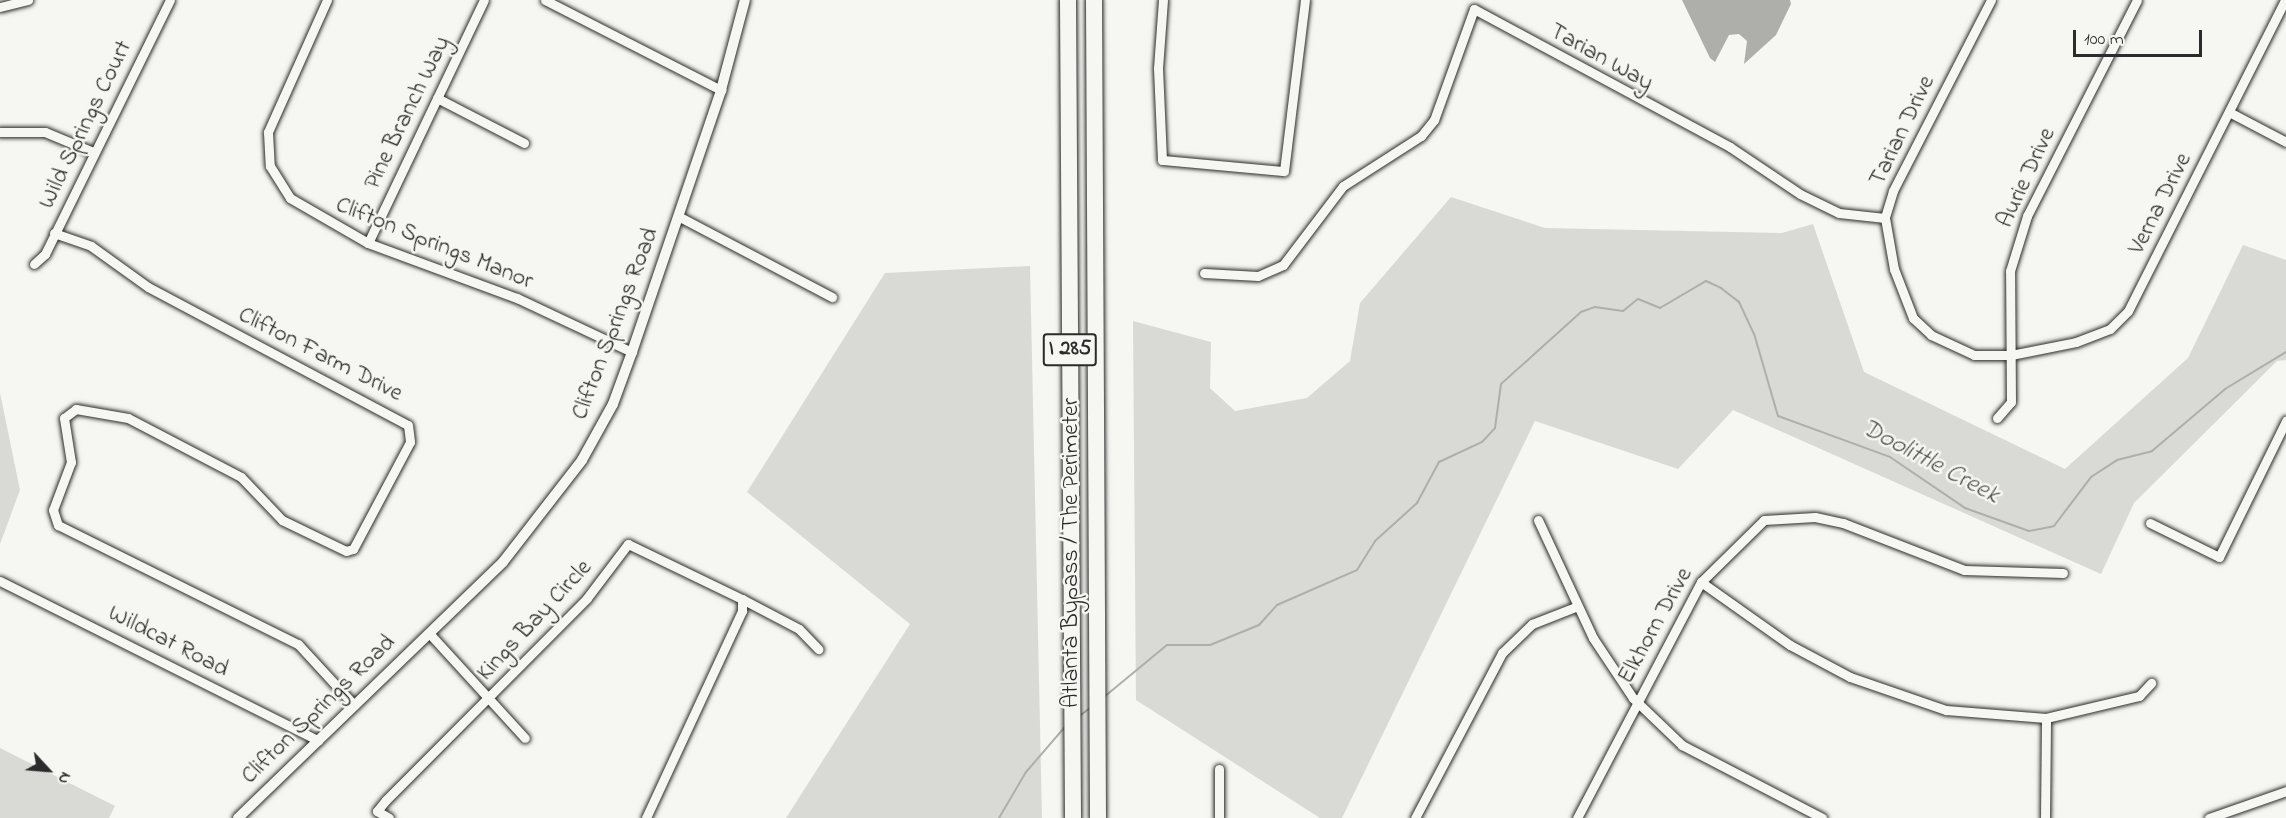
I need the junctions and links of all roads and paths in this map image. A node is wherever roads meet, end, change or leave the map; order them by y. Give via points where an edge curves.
1 (28, 0) edge
2 (170, 0) edge
3 (327, 0) edge
4 (484, 0) edge
5 (745, 0) edge
6 (1068, 0) edge
7 (1094, 0) edge
8 (1163, 0) edge
9 (1305, 0) edge
10 (1991, 0) edge
11 (2137, 0) edge
12 (2285, 0) edge
13 (549, 1) edge
14 (0, 7) edge
15 (721, 90) junction
16 (437, 98) junction
17 (2229, 112) junction
18 (0, 132) edge
19 (2286, 142) edge
20 (524, 143) dead end
21 (93, 152) junction
22 (680, 217) junction
23 (1885, 218) junction
24 (54, 233) junction
25 (368, 243) junction
26 (34, 264) dead end
27 (1204, 273) dead end
28 (832, 297) dead end
29 (632, 352) junction
30 (2011, 355) junction
31 (1997, 418) dead end
32 (2286, 422) edge
33 (1538, 520) dead end
34 (2150, 523) dead end
35 (2063, 573) dead end
36 (0, 581) edge
37 (1701, 582) junction
38 (742, 599) junction
39 (1578, 606) junction
40 (429, 633) junction
41 (818, 649) dead end
42 (2151, 683) dead end
43 (490, 698) junction
44 (1636, 700) junction
45 (354, 705) junction
46 (2046, 718) junction
47 (525, 738) dead end
48 (318, 740) junction
49 (1219, 769) dead end
50 (2286, 791) edge
51 (374, 815) edge
52 (237, 818) edge
53 (389, 818) edge
54 (646, 818) edge
55 (1073, 818) edge
56 (1098, 818) edge
57 (1219, 818) edge
58 (1415, 818) edge
59 (1577, 818) edge
60 (1822, 818) edge
61 (2045, 818) edge
62 (2209, 818) edge

1 - 14 street
2 - 21 street, Wild Springs Court
3 - 25 street, Clifton Springs Manor via 273,114 267,149 274,177 290,198
4 - 16 street, Pine Branch Way
5 - 15 street, Clifton Springs Road
6 - 55 highway, Atlanta Bypass / The Perimeter / I 285
7 - 56 highway, Atlanta Bypass / The Perimeter / I 285
8 - 9 street via 1158,68 1162,160 1284,171
10 - 23 street, Tarian Drive via 1893,191
11 - 30 street, Aurie Drive via 2027,216 2010,271
12 - 17 street, Verna Drive
13 - 15 street
15 - 22 street, Clifton Springs Road
16 - 20 street
16 - 25 street, Pine Branch Way
17 - 19 street
17 - 30 street, Verna Drive via 2128,311 2109,329
18 - 21 street via 45,132
21 - 24 street, Wild Springs Court
22 - 28 street
22 - 29 street, Clifton Springs Road
23 - 27 street, Tarian Way via 1839,213 1800,194 1730,147 1474,9 1434,120 1421,136 1343,186 1283,265 1258,276
23 - 30 street, Tarian Drive via 1891,258 1913,318 1962,352
24 - 26 street, Wild Springs Court
24 - 45 street, Clifton Farm Drive via 91,246 148,287 408,425 410,442 353,549 346,551 282,520 241,477 128,418 76,409 64,418 71,462 53,510 58,525 298,644
25 - 29 street, Clifton Springs Manor via 518,298
29 - 40 street, Clifton Springs Road via 613,404 546,512
30 - 31 street, Aurie Drive via 2011,402
32 - 34 street via 2219,557
33 - 39 street
35 - 37 street, Elkhorn Drive via 1964,570 1843,523 1787,516 1764,520
36 - 48 street, Wildcat Road
37 - 44 street, Elkhorn Drive
37 - 46 street via 1790,645 1850,677 1946,710
38 - 41 street, Kings Bay Circle via 799,629
38 - 43 street, Kings Bay Circle via 628,544 587,598
38 - 54 street via 742,611
39 - 44 street via 1593,639
39 - 58 street via 1532,624 1502,653
40 - 43 street
40 - 45 street, Clifton Springs Road
42 - 46 street via 2139,696
43 - 47 street
43 - 51 street, Kings Bay Circle
44 - 59 street, Elkhorn Drive
44 - 60 street via 1682,745
45 - 48 street, Clifton Springs Road
46 - 61 street
48 - 52 street, Clifton Springs Road
49 - 57 street
50 - 62 street
51 - 53 street, Kings Bay Circle

